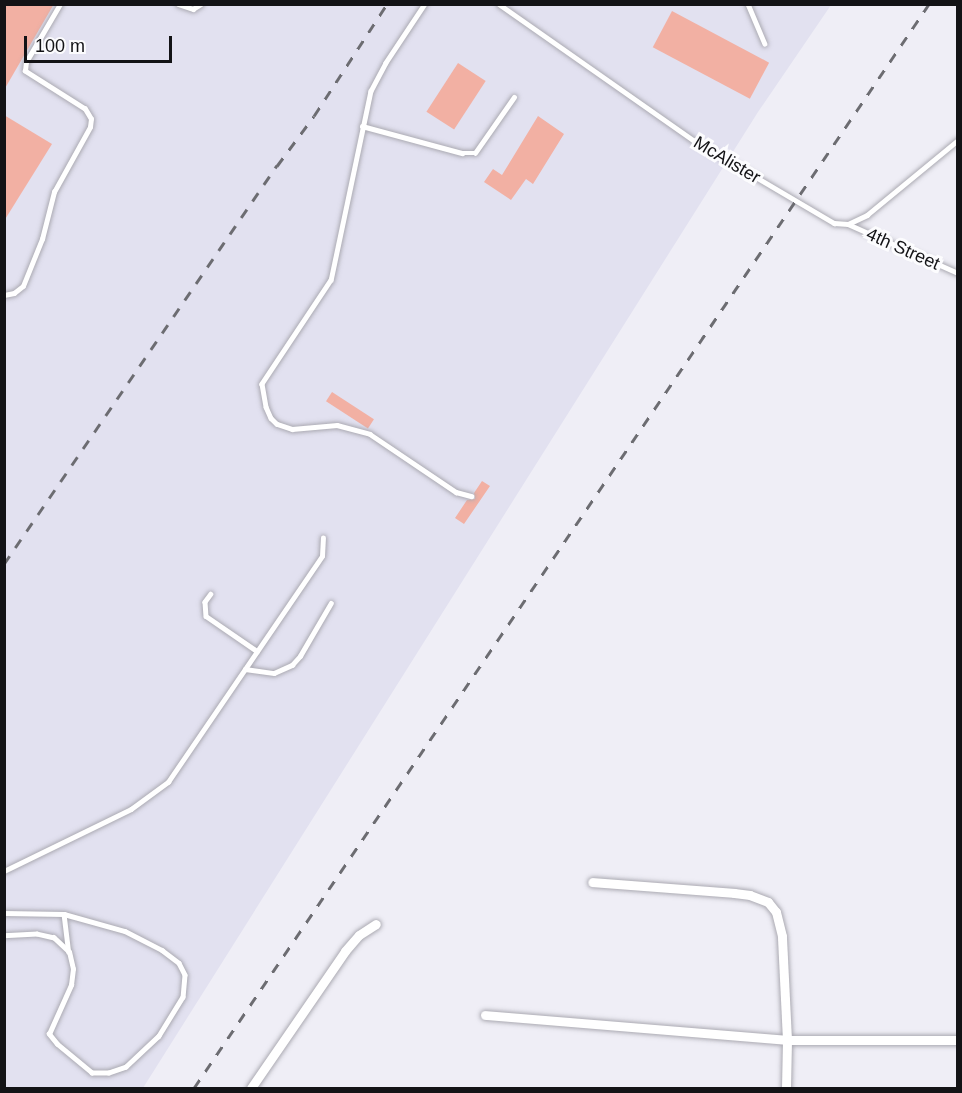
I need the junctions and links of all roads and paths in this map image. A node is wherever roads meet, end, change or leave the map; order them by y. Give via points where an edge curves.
1 (60, 4) edge
2 (178, 4) edge
3 (201, 4) edge
4 (425, 4) edge
5 (499, 4) edge
6 (748, 4) edge
7 (765, 44) dead end
8 (514, 97) dead end
9 (362, 126) junction
10 (957, 140) edge
11 (848, 224) junction
12 (957, 273) edge
13 (4, 295) edge
14 (471, 496) dead end
15 (323, 538) dead end
16 (211, 594) dead end
17 (331, 603) dead end
18 (256, 651) junction
19 (245, 669) junction
20 (4, 871) edge
21 (592, 882) dead end
22 (4, 913) edge
23 (64, 914) junction
24 (376, 924) dead end
25 (4, 936) edge
26 (69, 952) junction
27 (485, 1015) dead end
28 (787, 1040) junction
29 (957, 1040) edge
30 (251, 1089) edge
31 (786, 1089) edge

1 - 13 lane via 26,62 25,71 85,109 91,119 90,127 54,192 42,239 23,286
2 - 3 lane via 193,9
4 - 9 lane via 374,83
5 - 11 lane, McAlister via 693,140 818,216
6 - 7 lane
8 - 9 lane via 474,153
9 - 14 lane via 334,270 320,299 262,384 266,407 271,418 284,427 337,425 376,437 456,492
10 - 11 lane via 867,215
11 - 12 lane, 4th Street
15 - 18 lane via 322,556
16 - 18 lane via 205,602 206,616
17 - 19 lane via 292,665 274,673
18 - 19 lane
19 - 20 lane via 168,782 131,809
21 - 28 street via 742,894 768,902 776,912 782,936
22 - 23 lane
23 - 26 lane
23 - 26 lane via 125,931 162,950 179,963 185,975 183,997 159,1036 126,1067 92,1073 49,1034 71,985
24 - 30 street via 349,946
25 - 26 lane via 37,934 54,938
27 - 28 street
28 - 29 street
28 - 31 street

